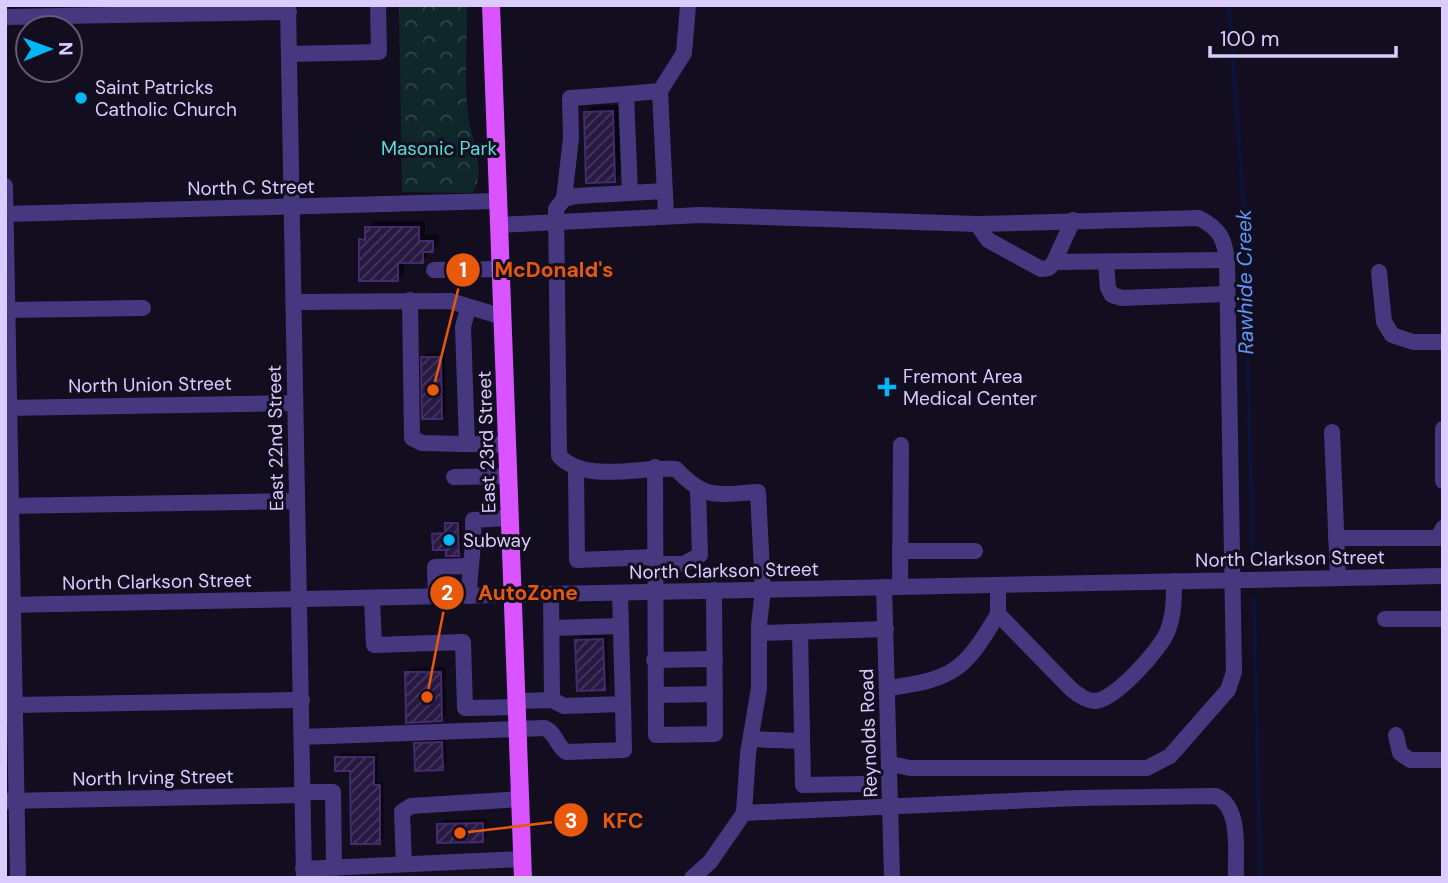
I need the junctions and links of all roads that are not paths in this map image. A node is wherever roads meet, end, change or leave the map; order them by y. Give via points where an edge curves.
1 (378, 5) edge
2 (491, 5) edge
3 (688, 5) edge
4 (288, 9) edge
5 (5, 17) edge
6 (289, 54) junction
7 (660, 91) junction
8 (626, 94) junction
9 (5, 187) edge
10 (665, 191) junction
11 (630, 193) junction
12 (564, 199) junction
13 (497, 201) junction
14 (291, 208) junction
15 (6, 214) edge
16 (666, 216) junction
17 (1073, 220) junction
18 (555, 223) junction
19 (976, 224) junction
20 (499, 225) junction
21 (1227, 260) junction
22 (1054, 262) junction
23 (1106, 263) junction
24 (500, 269) junction
25 (434, 270) dead end
26 (1378, 271) dead end
27 (1227, 294) junction
28 (410, 300) junction
29 (294, 302) junction
30 (468, 307) junction
31 (143, 308) dead end
32 (8, 310) junction
33 (503, 317) junction
34 (1443, 342) edge
35 (295, 403) junction
36 (8, 408) edge
37 (1443, 429) edge
38 (1332, 432) dead end
39 (467, 444) junction
40 (507, 445) junction
41 (901, 445) dead end
42 (655, 467) junction
43 (576, 469) junction
44 (508, 476) junction
45 (454, 477) dead end
46 (1443, 481) edge
47 (698, 490) junction
48 (297, 501) junction
49 (9, 506) edge
50 (509, 518) junction
51 (1443, 528) edge
52 (1336, 538) junction
53 (900, 551) junction
54 (975, 551) dead end
55 (654, 561) junction
56 (468, 566) junction
57 (1443, 576) edge
58 (1338, 578) junction
59 (1232, 581) junction
60 (1174, 582) junction
61 (998, 585) junction
62 (892, 587) junction
63 (714, 590) junction
64 (763, 590) junction
65 (653, 592) junction
66 (620, 593) junction
67 (551, 594) junction
68 (512, 595) junction
69 (470, 596) junction
70 (436, 597) junction
71 (372, 599) junction
72 (300, 600) junction
73 (10, 604) edge
74 (998, 614) junction
75 (1385, 619) dead end
76 (1443, 619) edge
77 (621, 626) junction
78 (552, 628) junction
79 (886, 629) junction
80 (800, 632) junction
81 (759, 633) junction
82 (715, 659) junction
83 (654, 660) junction
84 (888, 688) junction
85 (715, 694) junction
86 (656, 695) junction
87 (302, 700) junction
88 (552, 700) junction
89 (517, 704) junction
90 (622, 704) junction
91 (15, 705) junction
92 (518, 730) junction
93 (1396, 735) dead end
94 (302, 737) junction
95 (751, 739) junction
96 (801, 741) junction
97 (1443, 760) edge
98 (891, 764) junction
99 (866, 784) dead end
100 (829, 785) junction
101 (302, 794) junction
102 (520, 799) junction
103 (11, 801) edge
104 (891, 806) junction
105 (829, 810) junction
106 (744, 813) junction
107 (523, 859) junction
108 (404, 864) junction
109 (334, 868) junction
110 (304, 873) edge
111 (18, 878) edge
112 (523, 878) edge
113 (692, 878) edge
114 (892, 878) edge
115 (1236, 878) edge

1 - 6 street via 379,52
2 - 13 main road, East 23rd Street
3 - 7 street via 684,52
4 - 5 street
4 - 6 street, East 22nd Street
6 - 14 street, East 22nd Street
7 - 8 street
7 - 10 street
8 - 11 street
8 - 12 street via 570,98
9 - 15 street
10 - 11 street
10 - 16 street
11 - 12 street
12 - 18 street via 556,209
13 - 14 street, North C Street
13 - 20 main road, East 23rd Street
14 - 15 street, North C Street
14 - 29 street, East 22nd Street
15 - 32 street
16 - 18 street
16 - 19 street
17 - 19 street
17 - 21 street via 1199,218 1215,226 1224,239
17 - 22 street
18 - 20 street
18 - 43 street via 559,456
19 - 22 street via 988,240 1041,269
20 - 24 main road, East 23rd Street
21 - 23 street
21 - 27 street
22 - 23 street
23 - 27 street via 1108,288 1122,298
24 - 25 street
24 - 33 main road, East 23rd Street
26 - 34 street via 1384,323 1392,335 1413,342
27 - 59 street
28 - 29 street
28 - 30 street via 450,301
28 - 39 street via 412,439
29 - 35 street, East 22nd Street
30 - 33 street
30 - 39 street via 463,327
31 - 32 street
32 - 36 street
33 - 40 main road, East 23rd Street
35 - 36 street, North Union Street
35 - 48 street, East 22nd Street
36 - 49 street
37 - 46 street
38 - 52 street
39 - 40 street
40 - 44 main road, East 23rd Street
41 - 53 street, Reynolds Road
42 - 43 street
42 - 47 street via 676,469
42 - 55 street
43 - 55 street via 577,560
44 - 45 street
44 - 50 main road, East 23rd Street
47 - 55 street via 699,555 684,564
47 - 64 street via 709,494 758,492
48 - 49 street
48 - 72 street, East 22nd Street
49 - 73 street
50 - 56 street via 473,520 475,552
50 - 68 main road, East 23rd Street
51 - 52 street via 1438,538
52 - 58 street
53 - 54 street
53 - 62 street, Reynolds Road
55 - 65 street
56 - 69 street
56 - 70 street via 435,567
57 - 58 street, North Clarkson Street
58 - 59 street, North Clarkson Street
59 - 60 street, North Clarkson Street
59 - 98 street via 1234,672 1228,690 1157,766 910,768
60 - 61 street, North Clarkson Street
60 - 74 street via 1174,610 1163,642 1111,697 1096,701 1071,689
61 - 62 street, North Clarkson Street
61 - 74 street
62 - 64 street, North Clarkson Street
62 - 79 street, Reynolds Road
63 - 64 street, North Clarkson Street
63 - 65 street, North Clarkson Street
63 - 82 street
64 - 81 street
65 - 66 street, North Clarkson Street
65 - 83 street
66 - 67 street, North Clarkson Street
66 - 77 street
67 - 68 street, North Clarkson Street
67 - 78 street
68 - 69 street, North Clarkson Street
68 - 89 main road, East 23rd Street
69 - 70 street, North Clarkson Street
70 - 71 street, North Clarkson Street
71 - 72 street, North Clarkson Street
71 - 89 street via 374,645 463,642 465,708
72 - 73 street, North Clarkson Street
72 - 87 street, East 22nd Street
73 - 91 street
74 - 84 street via 961,666 929,682
75 - 76 street
77 - 78 street
77 - 90 street
78 - 88 street
79 - 80 street
79 - 84 street, Reynolds Road
80 - 81 street
80 - 96 street
81 - 95 street via 760,688
82 - 83 street
82 - 85 street
83 - 86 street
84 - 98 street, Reynolds Road
85 - 86 street
85 - 86 street via 715,734 656,735
87 - 91 street
87 - 94 street, East 22nd Street
88 - 89 street
88 - 90 street via 564,706
89 - 92 main road, East 23rd Street
90 - 92 street via 624,751 566,752 552,731
91 - 103 street
92 - 94 street
92 - 102 main road, East 23rd Street
93 - 97 street via 1400,753 1410,760
94 - 101 street, East 22nd Street
95 - 96 street
95 - 106 street
96 - 100 street via 803,785
98 - 104 street, Reynolds Road
99 - 100 street
100 - 105 street
101 - 103 street, North Irving Street
101 - 109 street, North Irving Street via 333,792
101 - 110 street, East 22nd Street
102 - 107 main road, East 23rd Street
102 - 108 street via 411,806 402,812
103 - 111 street
104 - 105 street
104 - 114 street, Reynolds Road
104 - 115 street via 1216,796 1227,801 1233,811
105 - 106 street
106 - 113 street via 710,862
107 - 108 street
107 - 112 main road, East 23rd Street
108 - 109 street
109 - 110 street

